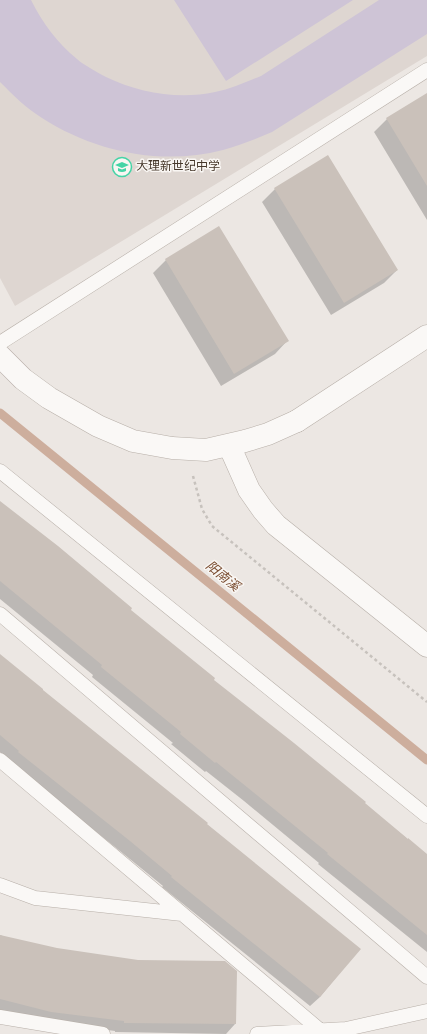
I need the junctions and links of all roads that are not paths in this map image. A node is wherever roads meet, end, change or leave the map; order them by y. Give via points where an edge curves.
1 (427, 70) edge
2 (427, 336) edge
3 (0, 343) edge
4 (0, 356) edge
5 (230, 445) junction
6 (0, 471) edge
7 (0, 614) edge
8 (427, 646) edge
9 (0, 760) edge
10 (427, 816) edge
11 (0, 885) edge
12 (182, 914) junction
13 (427, 977) edge
14 (427, 1011) edge
15 (0, 1017) edge
16 (321, 1031) junction
17 (103, 1034) edge
18 (257, 1034) edge

1 - 3 lane
2 - 5 street via 297,421 268,434
4 - 5 street via 23,379 49,398 98,426 133,441 172,448 206,450
5 - 8 street via 249,490 262,510
6 - 10 lane
7 - 13 lane
9 - 12 lane
11 - 12 lane via 36,898
12 - 16 lane
14 - 16 lane via 346,1029
15 - 17 lane
16 - 18 lane

